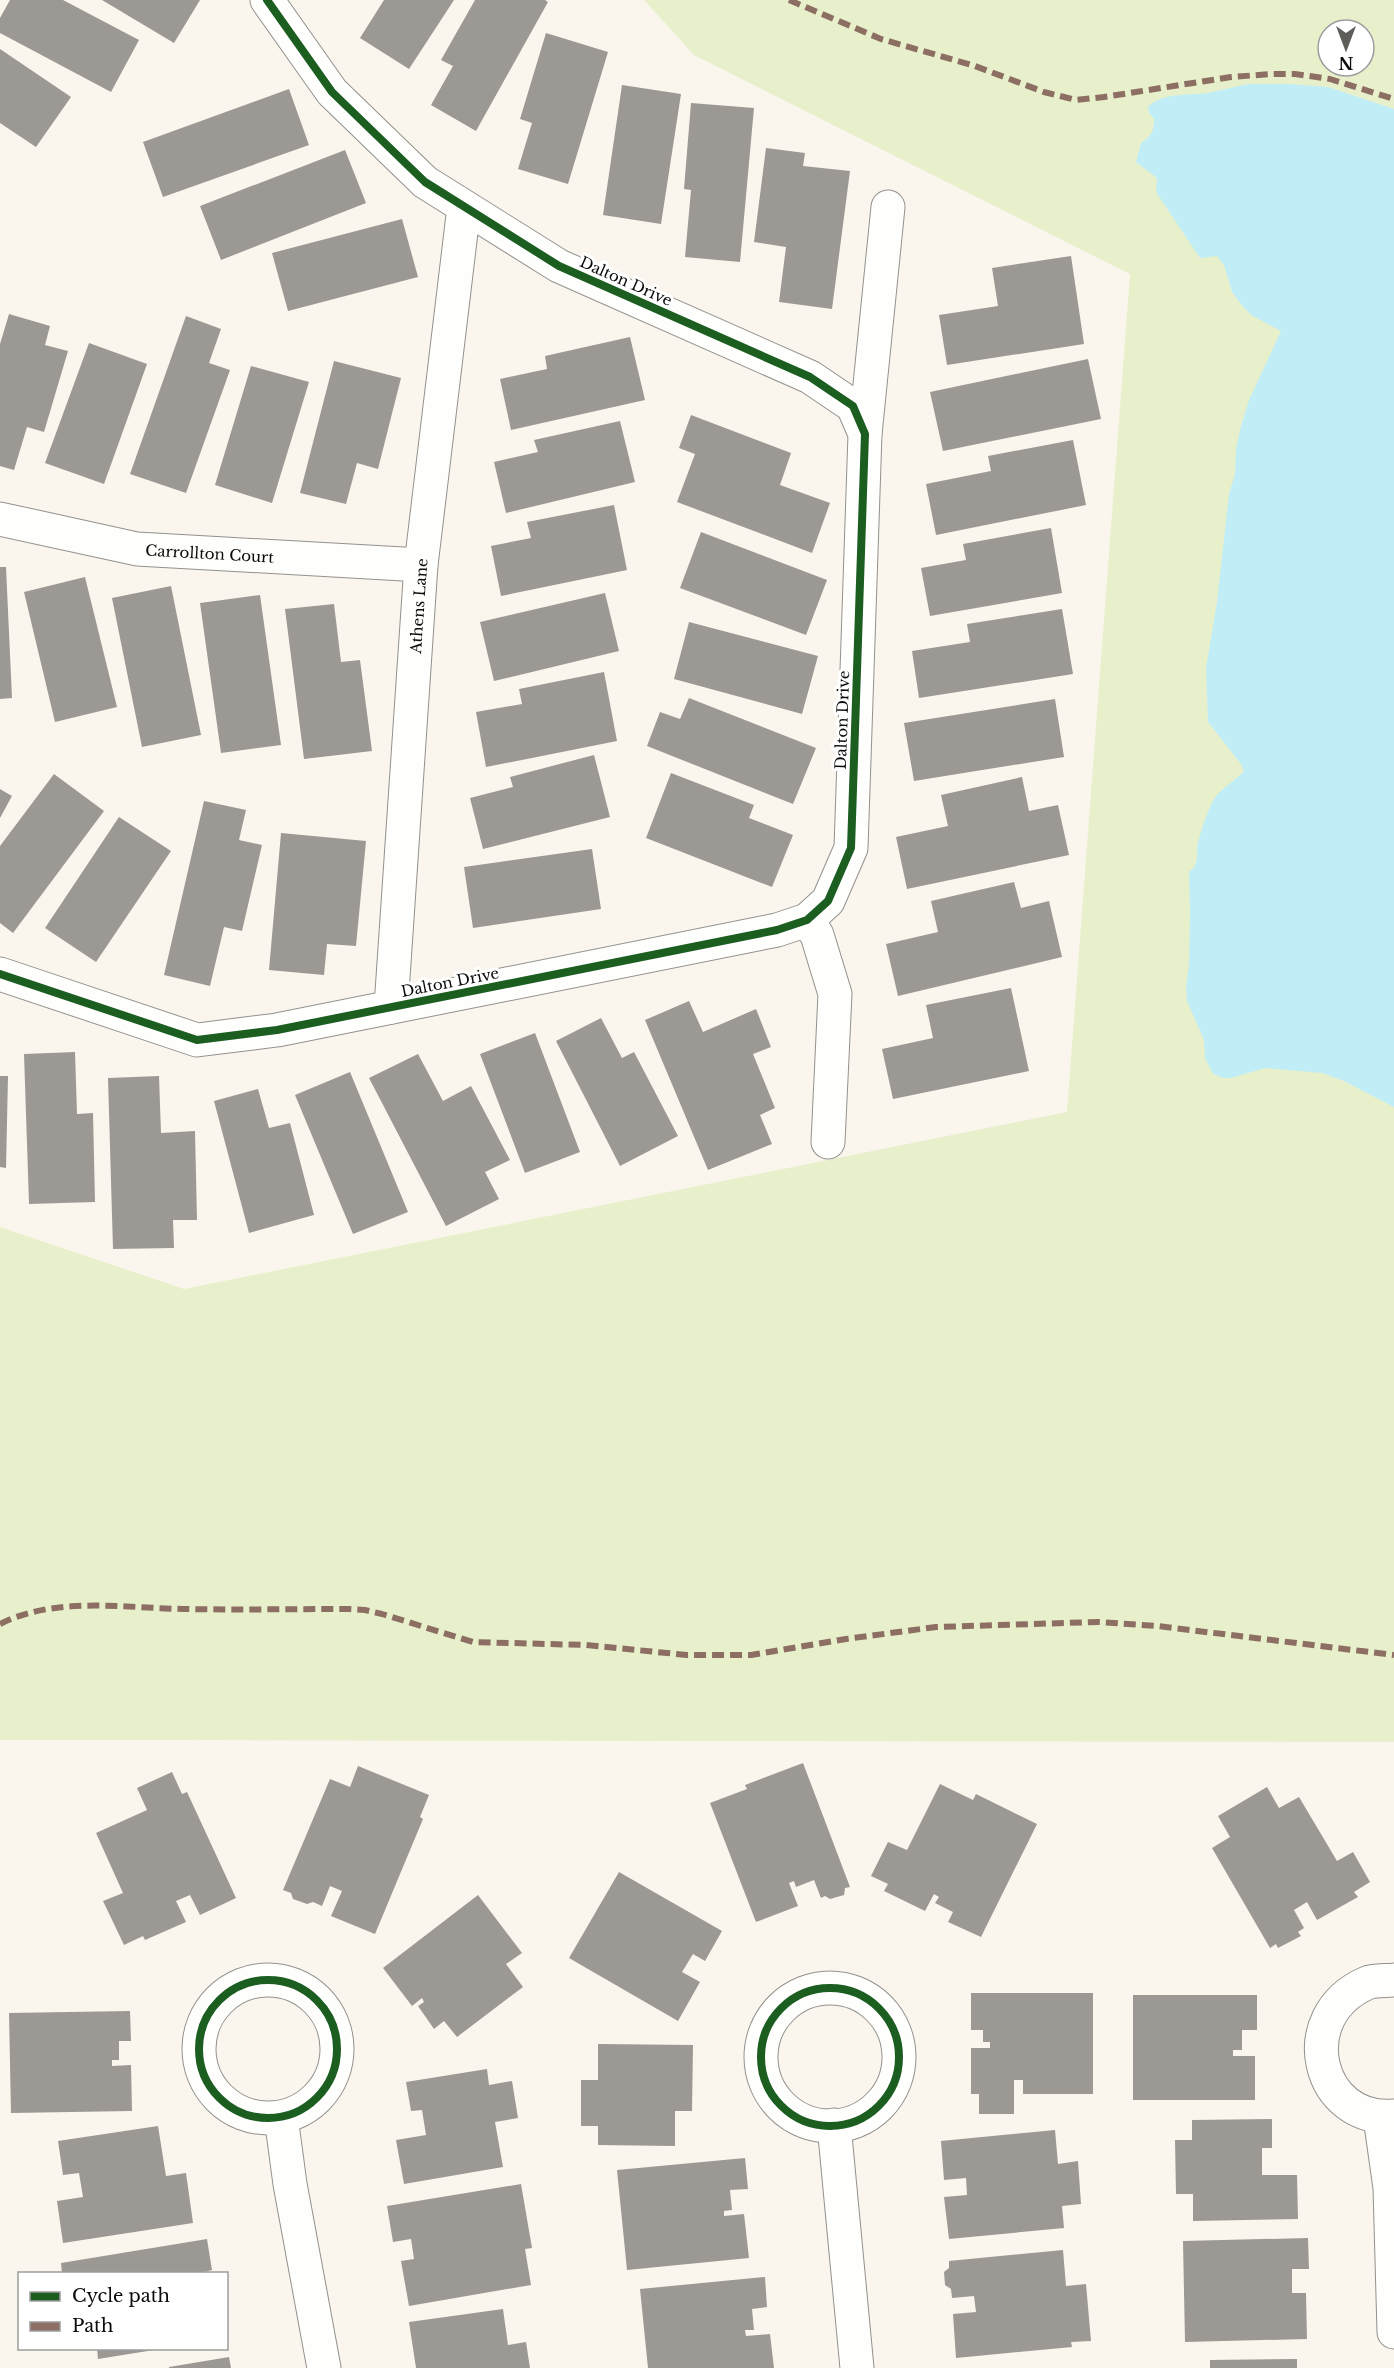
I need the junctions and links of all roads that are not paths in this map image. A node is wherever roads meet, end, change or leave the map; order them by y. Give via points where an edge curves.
1 (267, 0) edge
2 (464, 207) junction
3 (888, 207) dead end
4 (865, 434) junction
5 (0, 519) edge
6 (421, 565) junction
7 (807, 920) junction
8 (0, 974) edge
9 (391, 1007) junction
10 (828, 1142) dead end
11 (1394, 1980) edge
12 (281, 2117) junction
13 (1387, 2117) edge
14 (834, 2124) junction
15 (1394, 2332) edge
16 (324, 2368) edge
17 (857, 2368) edge

1 - 2 street, Dalton Drive via 332,92 425,182
2 - 4 street, Dalton Drive via 559,266 810,377 853,406
2 - 6 street, Athens Lane
3 - 4 street, Dalton Drive
4 - 7 street, Dalton Drive via 851,848 828,901
5 - 6 street, Carrollton Court via 137,549
6 - 9 street, Athens Lane
7 - 9 street, Dalton Drive via 777,930
7 - 10 street via 817,935 835,994
8 - 9 street, Dalton Drive via 197,1040 277,1030
11 - 13 street via 1368,1982 1342,1998 1324,2024 1320,2055 1329,2084 1351,2106
12 - 12 street via 309,2105 330,2082 339,2052 333,2022 314,1996 287,1982 256,1980 228,1992 207,2016 198,2046 204,2076 222,2101 249,2116
12 - 16 street
13 - 15 street
14 - 14 street via 852,2123 879,2107 895,2081 900,2050 890,2021 868,1998 839,1988 808,1990 782,2006 765,2032 760,2063 770,2093 791,2114 821,2125
14 - 17 street

